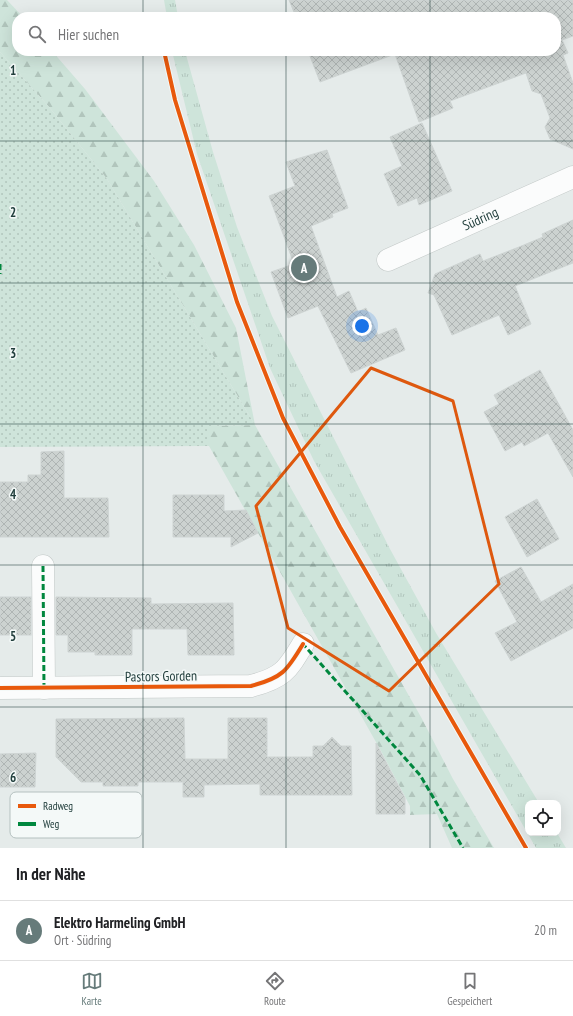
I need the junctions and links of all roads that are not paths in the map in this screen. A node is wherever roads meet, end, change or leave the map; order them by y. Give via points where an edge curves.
1 (573, 177) edge
2 (388, 260) dead end
3 (43, 566) dead end
4 (303, 644) dead end
5 (0, 688) edge
6 (44, 688) junction

1 - 2 street, Südring
3 - 6 street
4 - 6 street, Pastors Gorden via 283,673 270,681 251,686
5 - 6 street, Pastors Gorden

